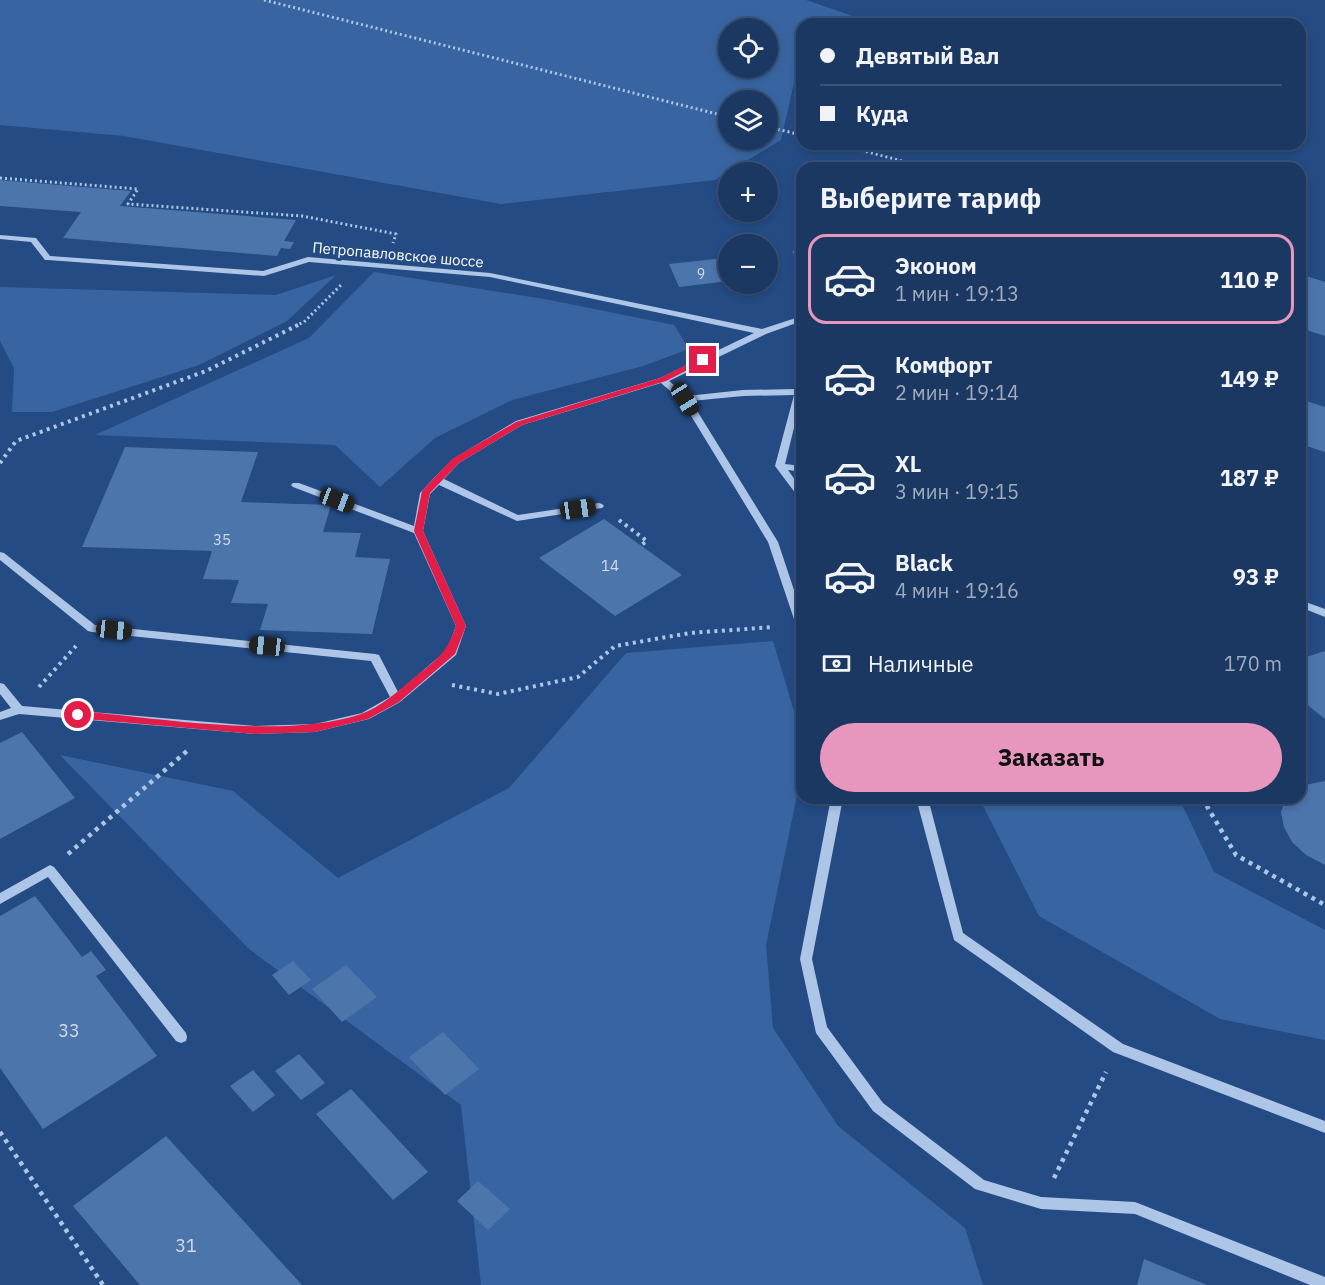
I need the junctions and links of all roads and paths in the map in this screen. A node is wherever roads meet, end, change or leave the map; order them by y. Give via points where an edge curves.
1 (264, 0) edge
2 (718, 114) edge
3 (778, 129) edge
4 (796, 134) edge
5 (860, 150) edge
6 (906, 162) edge
7 (0, 178) edge
8 (0, 237) edge
9 (363, 263) junction
10 (385, 266) junction
11 (796, 320) edge
12 (763, 332) junction
13 (663, 380) junction
14 (796, 392) edge
15 (685, 399) junction
16 (796, 404) edge
17 (0, 463) edge
18 (780, 466) junction
19 (796, 468) edge
20 (437, 480) junction
21 (296, 485) dead end
22 (796, 488) edge
23 (599, 506) joint
24 (418, 531) junction
25 (641, 545) dead end
26 (0, 555) edge
27 (1306, 605) edge
28 (796, 609) edge
29 (1325, 613) edge
30 (796, 627) edge
31 (92, 628) junction
32 (426, 676) junction
33 (0, 687) edge
34 (396, 699) junction
35 (19, 710) junction
36 (0, 716) edge
37 (195, 744) dead end
38 (836, 804) edge
39 (924, 804) edge
40 (1206, 804) edge
41 (50, 870) junction
42 (0, 899) edge
43 (1325, 905) edge
44 (181, 1037) dead end
45 (1118, 1048) junction
46 (1325, 1127) edge
47 (0, 1132) edge
48 (1041, 1203) junction
49 (1325, 1284) edge
50 (103, 1285) edge

1 - 2 path
3 - 4 path
5 - 6 path
7 - 10 path via 138,189 128,204 302,216 396,234
8 - 9 street, Петропавловское шоссе via 33,240 48,258 264,274 308,259
9 - 10 street, Петропавловское шоссе
9 - 17 path via 304,322 206,371 16,441
10 - 12 street, Петропавловское шоссе via 490,275
11 - 12 street
12 - 13 street
13 - 15 street
13 - 20 street via 519,423 456,461
14 - 15 street
15 - 28 street via 773,542
16 - 18 street
18 - 19 street
18 - 22 street
20 - 23 street via 517,518
20 - 24 street via 425,493
21 - 24 street
23 - 25 path via 647,541
24 - 32 street via 461,626 452,652
26 - 31 street
27 - 29 street
30 - 32 path via 690,633 615,646 578,677 498,694
31 - 34 street via 375,658
31 - 35 path
32 - 34 street
33 - 35 street
34 - 35 street via 365,716 315,728 255,730
35 - 36 street
37 - 41 path
38 - 48 street via 806,959 820,1029 878,1107 980,1185
39 - 45 street via 958,936
40 - 43 path via 1236,855
41 - 42 street
41 - 44 street
45 - 46 street
45 - 48 path
47 - 50 path
48 - 49 street via 1135,1208

